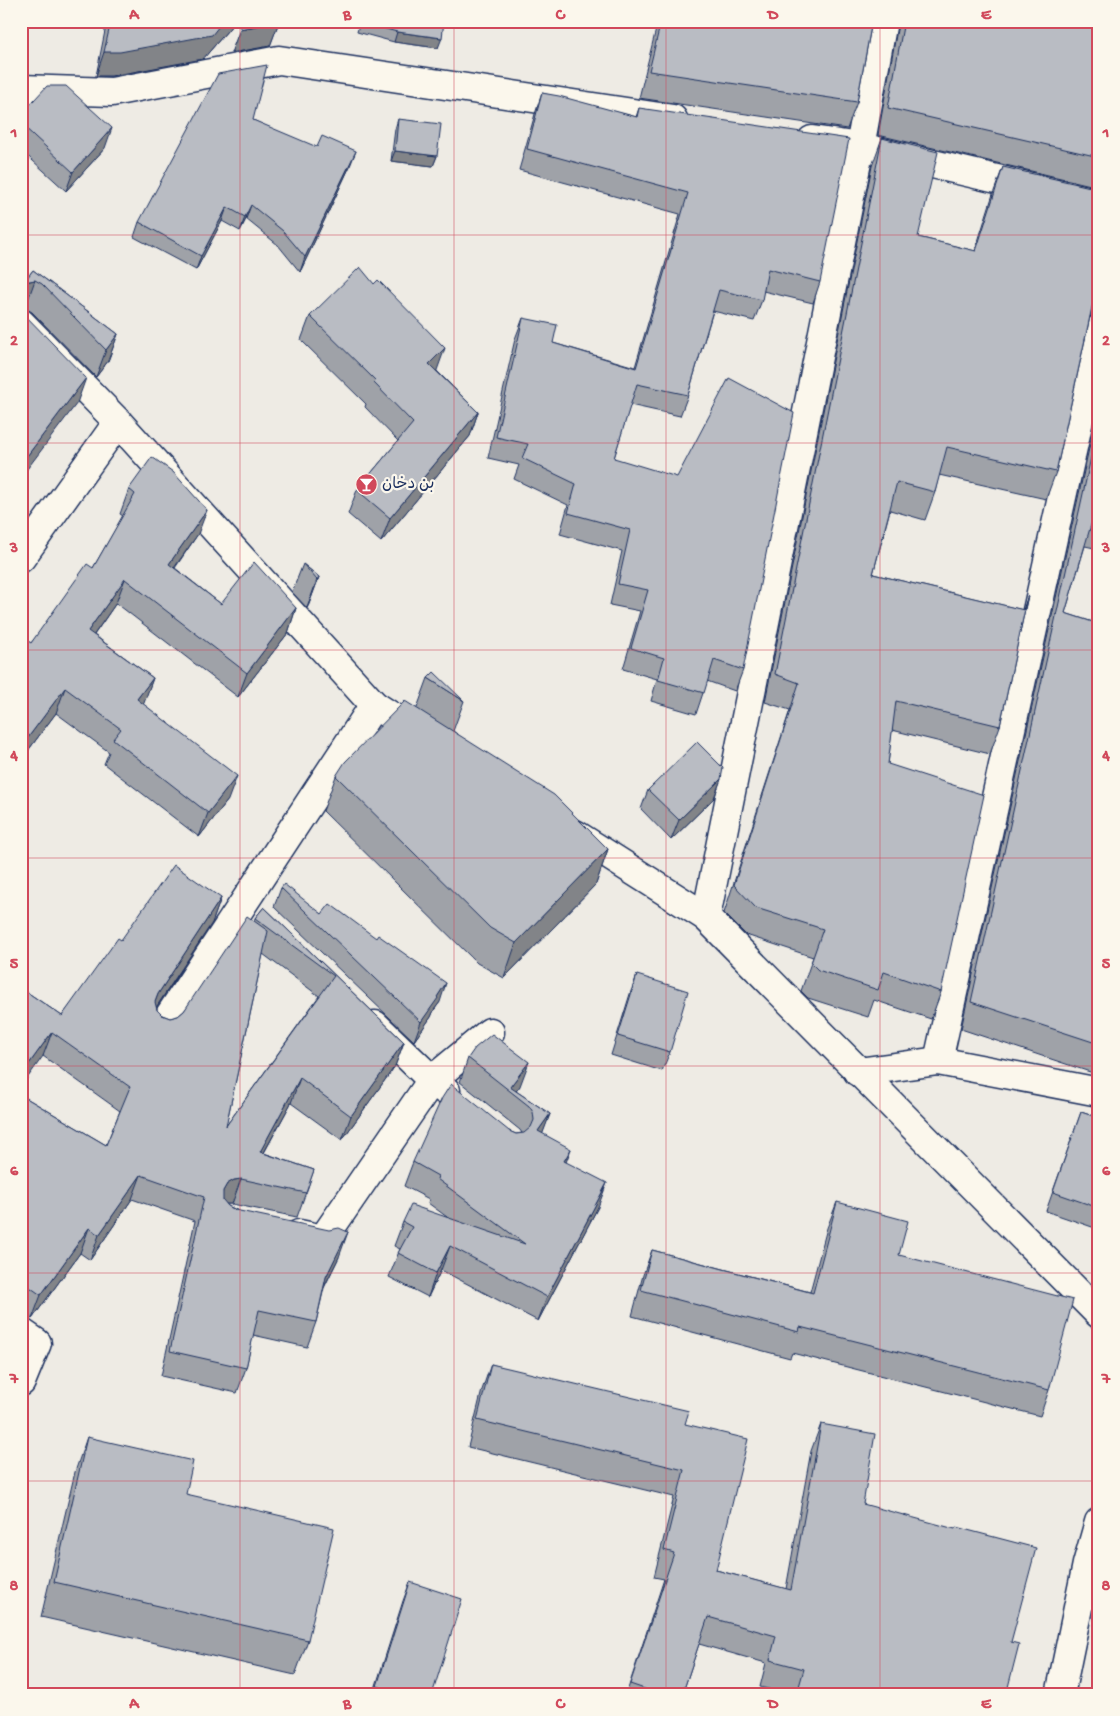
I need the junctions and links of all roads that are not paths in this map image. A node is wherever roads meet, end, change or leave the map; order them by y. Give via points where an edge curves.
1 (883, 21) edge
2 (21, 89) edge
3 (693, 122) edge
4 (791, 137) edge
5 (860, 147) junction
6 (1099, 203) edge
7 (21, 323) edge
8 (1099, 328) edge
9 (118, 422) junction
10 (21, 558) edge
11 (374, 705) junction
12 (440, 747) edge
13 (556, 822) edge
14 (245, 900) junction
15 (706, 917) junction
16 (267, 921) edge
17 (360, 1011) edge
18 (162, 1027) edge
19 (490, 1032) dead end
20 (938, 1061) junction
21 (858, 1072) junction
22 (432, 1080) junction
23 (1099, 1092) edge
24 (463, 1105) edge
25 (276, 1229) edge
26 (1099, 1314) edge
27 (21, 1332) edge
28 (21, 1382) edge
29 (1099, 1522) edge
30 (1060, 1695) edge

1 - 5 street
2 - 3 street via 112,92 279,60
4 - 5 street
5 - 6 street
5 - 15 street
7 - 9 street
8 - 20 street
9 - 10 street
9 - 11 street
11 - 12 street
11 - 14 street
13 - 15 street
14 - 16 street
14 - 18 street
15 - 21 street
17 - 22 street
19 - 22 street
20 - 21 street
20 - 23 street
21 - 26 street
22 - 24 street
22 - 25 street via 323,1239
27 - 28 street via 38,1343
29 - 30 street

